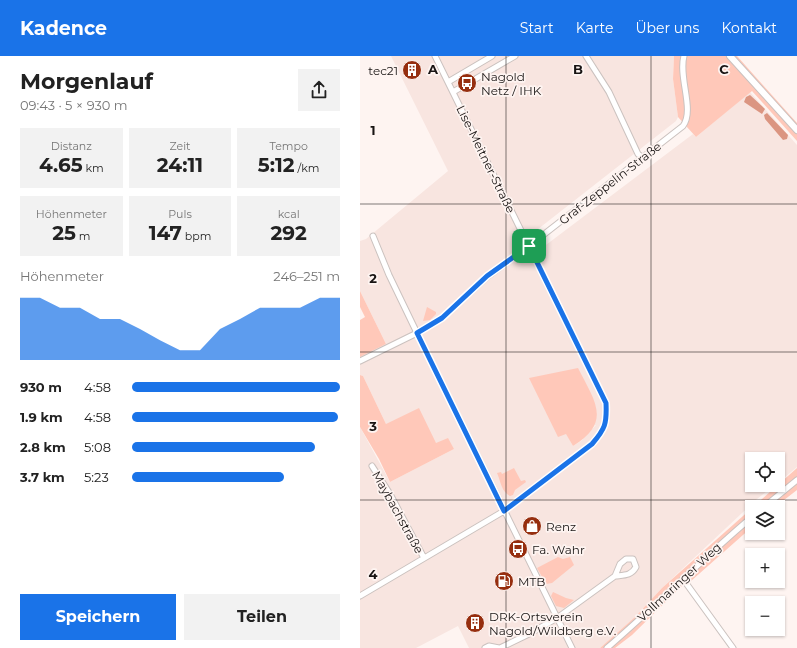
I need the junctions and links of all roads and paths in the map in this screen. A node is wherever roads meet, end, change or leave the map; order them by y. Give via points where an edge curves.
1 (435, 56) edge
2 (492, 56) edge
3 (515, 56) edge
4 (586, 56) edge
5 (684, 56) edge
6 (730, 56) edge
7 (448, 82) junction
8 (453, 92) junction
9 (797, 130) edge
10 (642, 157) junction
11 (373, 236) dead end
12 (529, 246) junction
13 (417, 333) junction
14 (360, 361) edge
15 (372, 466) dead end
16 (797, 480) edge
17 (773, 500) edge
18 (504, 511) junction
19 (745, 523) edge
20 (424, 558) junction
21 (615, 576) dead end
22 (683, 579) junction
23 (360, 596) edge
24 (558, 618) junction
25 (484, 648) edge
26 (499, 648) edge
27 (572, 648) edge
28 (607, 648) edge
29 (733, 648) edge

1 - 7 street, Lise-Meitner-Straße
2 - 7 street
3 - 8 street
4 - 10 street via 609,92 638,154
5 - 10 street, Graf-Zeppelin-Straße via 682,67 686,122
6 - 9 street
7 - 8 street, Lise-Meitner-Straße
8 - 12 street, Lise-Meitner-Straße
10 - 12 street, Graf-Zeppelin-Straße
11 - 13 street
12 - 13 street, Graf-Zeppelin-Straße via 487,276 442,318
12 - 18 street, Lise-Meitner-Straße via 606,403 607,419 602,432 592,444
13 - 14 street, Graf-Zeppelin-Straße
13 - 18 street
15 - 20 street, Maybachstraße
16 - 17 street
18 - 20 street, Lise-Meitner-Straße
18 - 24 street
19 - 22 street, Vollmaringer Weg
20 - 23 street, Lise-Meitner-Straße
21 - 24 street
22 - 28 street, Vollmaringer Weg
22 - 29 street
24 - 26 street
24 - 27 street
25 - 26 street

